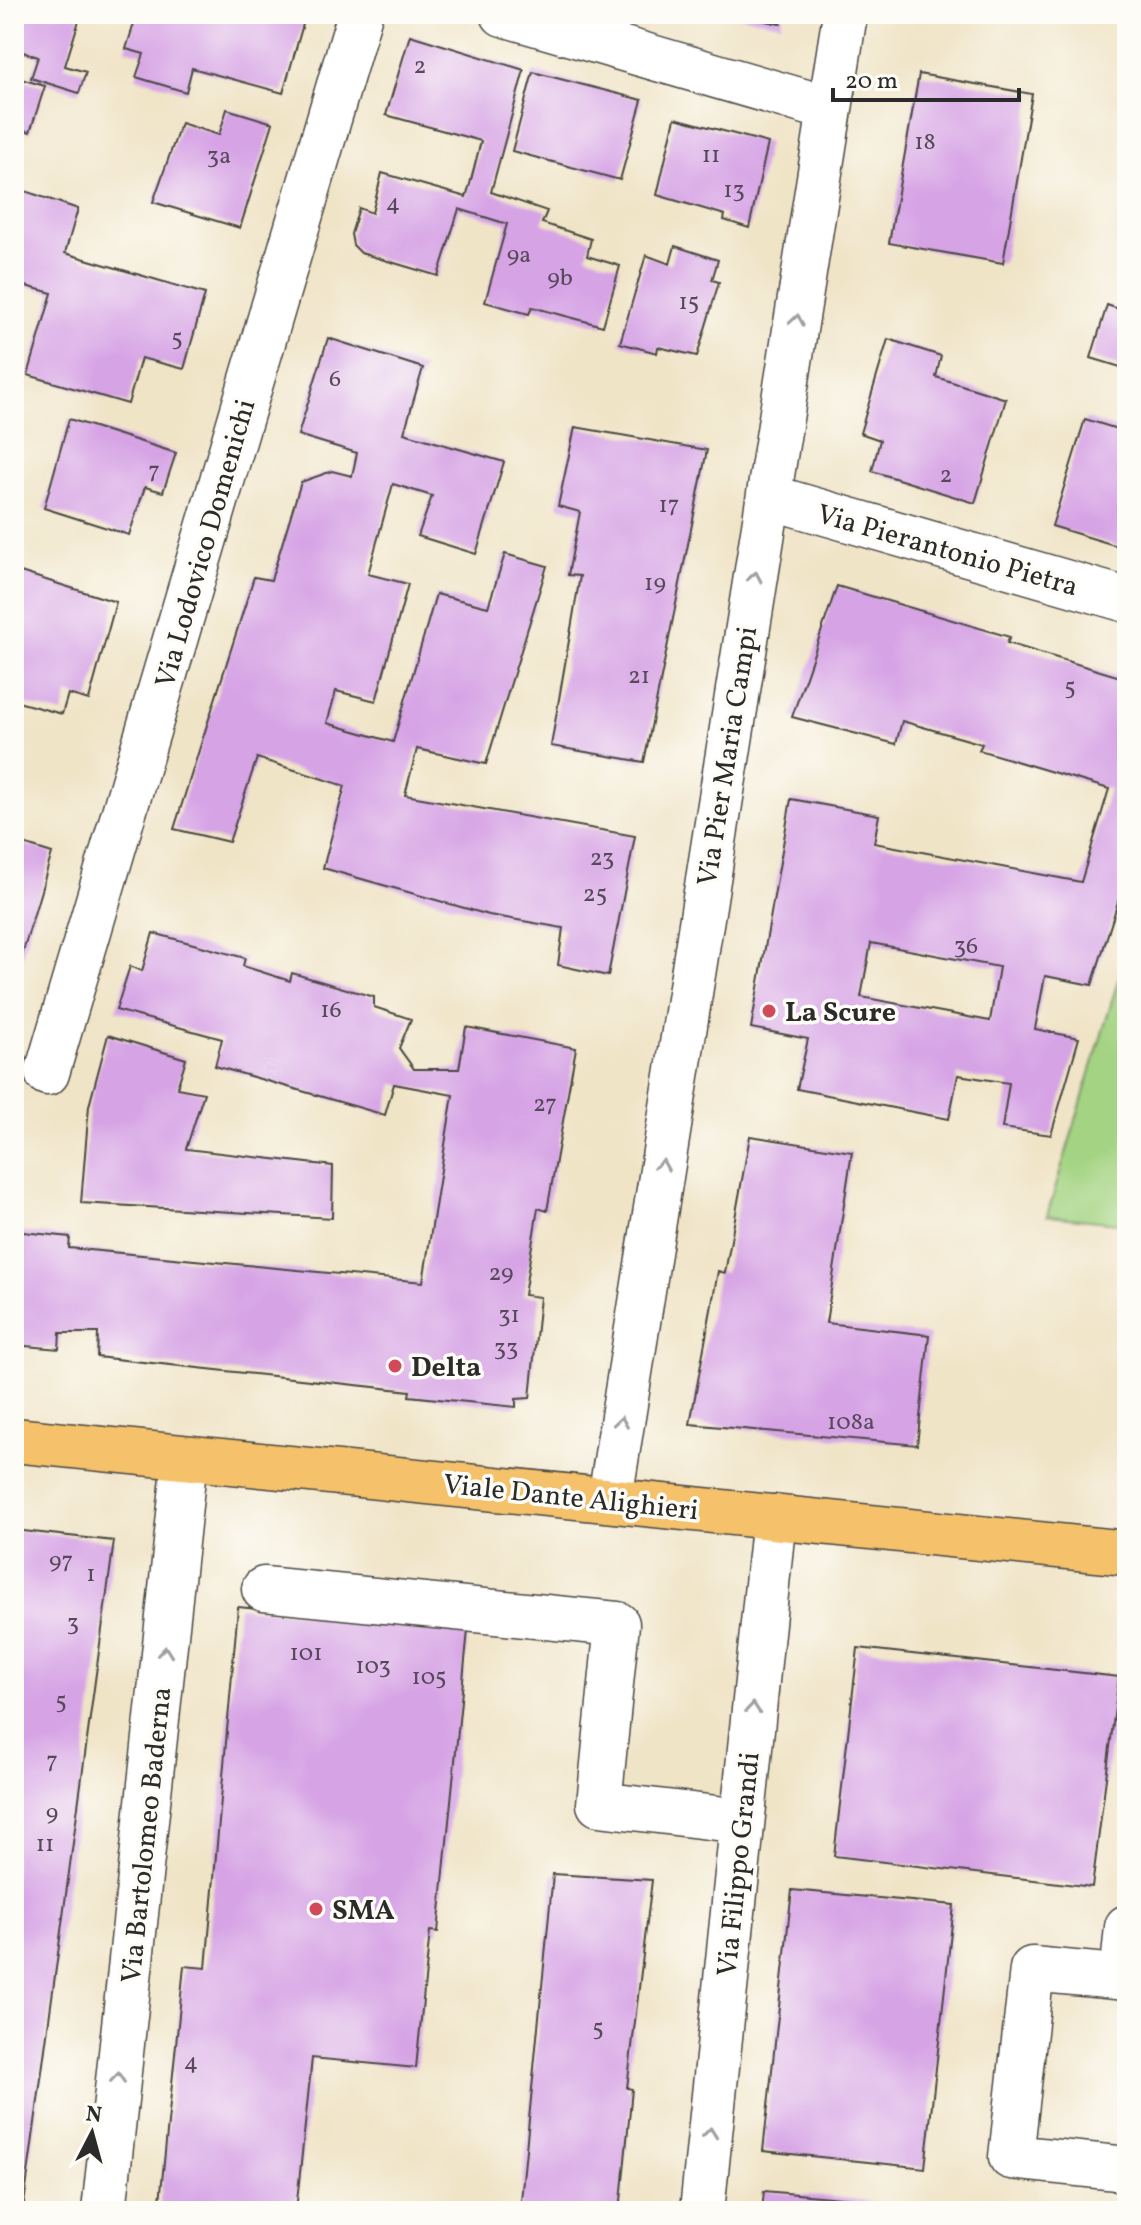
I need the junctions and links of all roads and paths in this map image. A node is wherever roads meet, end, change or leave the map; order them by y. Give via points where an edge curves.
1 (360, 14) edge
2 (503, 14) edge
3 (845, 14) edge
4 (830, 109) junction
5 (770, 497) junction
6 (1127, 600) edge
7 (47, 1073) dead end
8 (14, 1440) edge
9 (185, 1459) junction
10 (610, 1499) junction
11 (774, 1517) junction
12 (1127, 1553) edge
13 (264, 1589) dead end
14 (742, 1821) junction
15 (1127, 1927) edge
16 (1124, 1977) edge
17 (1127, 2169) edge
18 (104, 2211) edge
19 (702, 2211) edge

1 - 7 street, Via Lodovico Domenichi
2 - 4 street
3 - 4 street, Via Pier Maria Campi
5 -> 4 street, Via Pier Maria Campi
5 - 6 street, Via Pierantonio Pietra
10 -> 5 street, Via Pier Maria Campi
8 - 9 main road, Viale Dante Alighieri
9 - 10 main road, Viale Dante Alighieri
18 -> 9 street, Via Bartolomeo Baderna
10 - 11 main road, Viale Dante Alighieri
11 - 12 main road, Viale Dante Alighieri
14 -> 11 street, Via Filippo Grandi
13 - 14 street via 617,1624 599,1804
19 -> 14 street, Via Filippo Grandi
15 - 16 street
16 - 17 street via 1032,1969 1011,2157

